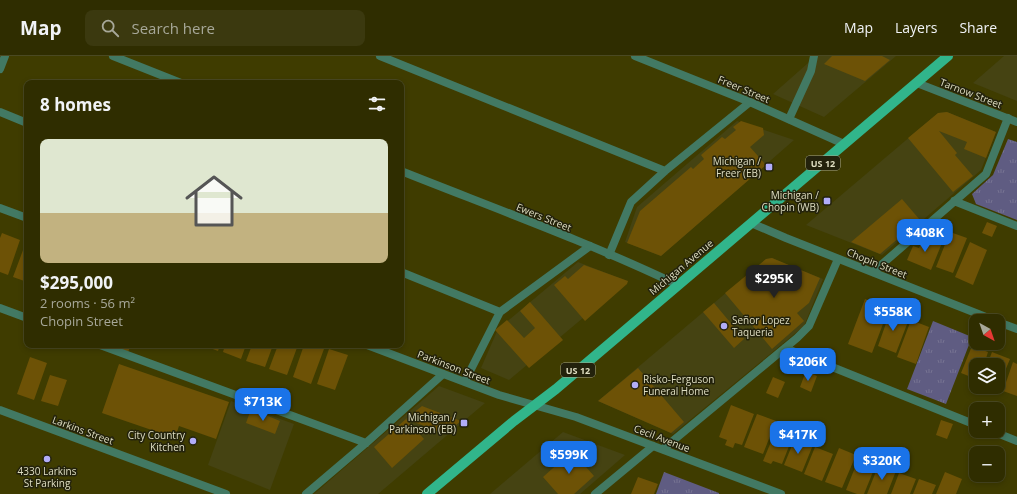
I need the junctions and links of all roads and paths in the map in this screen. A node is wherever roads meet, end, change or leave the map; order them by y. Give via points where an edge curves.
1 (5, 56) edge
2 (113, 56) edge
3 (380, 56) edge
4 (635, 56) edge
5 (814, 56) edge
6 (948, 56) edge
7 (0, 69) edge
8 (173, 80) edge
9 (917, 83) junction
10 (750, 102) junction
11 (0, 112) edge
12 (1008, 118) junction
13 (789, 119) junction
14 (24, 122) edge
15 (1017, 122) edge
16 (844, 144) junction
17 (404, 172) edge
18 (665, 172) junction
19 (954, 201) junction
20 (0, 208) edge
21 (24, 217) edge
22 (751, 223) junction
23 (1017, 226) edge
24 (590, 246) junction
25 (610, 255) junction
26 (838, 259) junction
27 (873, 272) junction
28 (404, 273) edge
29 (678, 285) junction
30 (0, 308) edge
31 (500, 312) junction
32 (979, 314) edge
33 (24, 317) edge
34 (1005, 325) edge
35 (1017, 330) edge
36 (108, 348) edge
37 (375, 348) edge
38 (785, 348) junction
39 (443, 374) junction
40 (465, 381) junction
41 (535, 405) junction
42 (0, 410) edge
43 (969, 422) edge
44 (1005, 436) edge
45 (1017, 441) edge
46 (366, 443) junction
47 (653, 446) junction
48 (663, 449) junction
49 (226, 494) edge
50 (306, 494) edge
51 (428, 494) edge
52 (595, 494) edge
53 (780, 494) edge

1 - 7 street
2 - 8 street
3 - 18 street
4 - 10 street, Freer Street
5 - 13 street via 811,71
6 - 9 main road, Michigan Avenue / US 12
9 - 12 street, Tarnow Street
9 - 16 main road, Michigan Avenue / US 12
10 - 13 street, Freer Street
10 - 18 street
11 - 14 street
12 - 15 street, Tarnow Street
12 - 19 street via 986,174
13 - 16 street, Freer Street
16 - 22 main road, Michigan Avenue / US 12
17 - 24 street, Ewers Street
18 - 25 street via 631,202
19 - 23 street
19 - 27 street
20 - 21 street
22 - 26 street, Chopin Street
22 - 29 main road, Michigan Avenue / US 12
24 - 25 street, Ewers Street
24 - 31 street
25 - 29 street, Ewers Street
26 - 27 street, Chopin Street
26 - 38 street via 809,326
27 - 32 street, Chopin Street
28 - 31 street
29 - 41 main road, Michigan Avenue / US 12
30 - 33 street
31 - 40 street
34 - 35 street, Chopin Street
36 - 46 street
37 - 39 street, Parkinson Street
38 - 43 street
38 - 48 street
39 - 40 street, Parkinson Street
39 - 46 street
40 - 41 street, Parkinson Street via 499,395
41 - 47 street, Cecil Avenue via 576,417
41 - 51 main road, Michigan Avenue / US 12
42 - 49 street, Larkins Street
44 - 45 street
46 - 50 street
47 - 48 street, Cecil Avenue
47 - 52 street
48 - 53 street, Cecil Avenue

